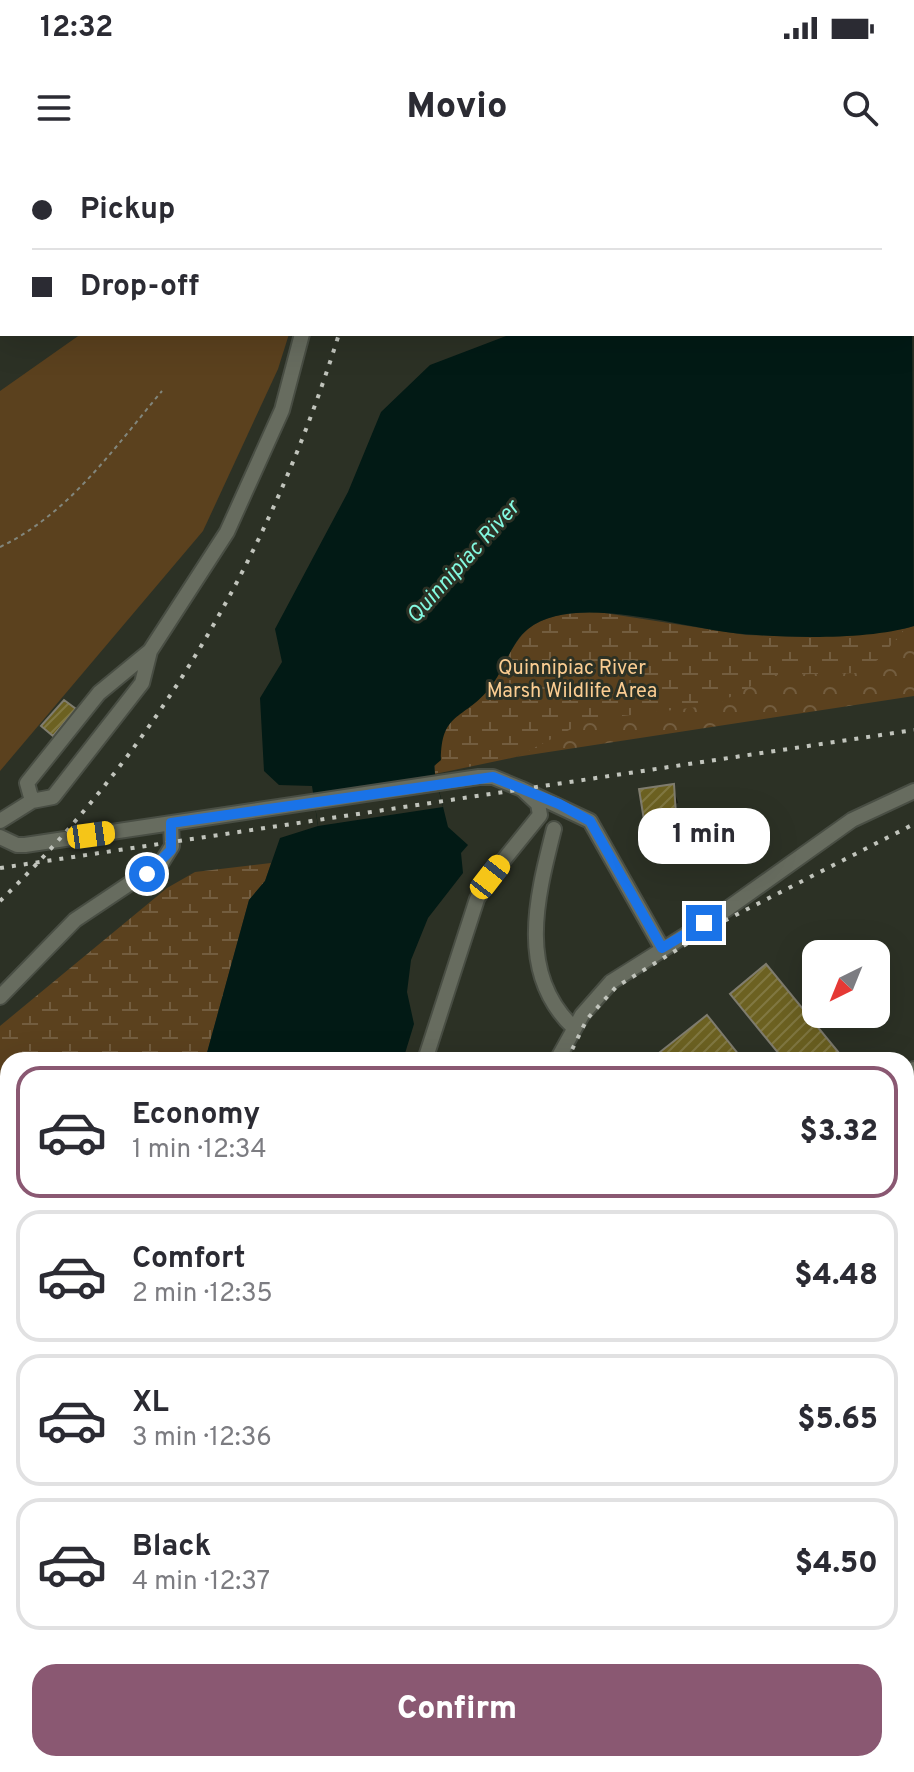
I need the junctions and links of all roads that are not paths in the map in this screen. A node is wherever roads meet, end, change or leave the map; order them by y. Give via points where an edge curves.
1 (301, 336) edge
2 (150, 651) junction
3 (522, 789) junction
4 (914, 791) edge
5 (32, 801) junction
6 (0, 821) edge
7 (171, 823) junction
8 (554, 829) dead end
9 (0, 837) edge
10 (662, 948) junction
11 (0, 997) edge
12 (574, 1028) junction
13 (428, 1052) edge
14 (561, 1052) edge

1 - 2 street via 282,410 227,532
2 - 5 street via 142,683 53,797
2 - 5 street via 99,693 27,783
3 - 7 street via 487,777
3 - 10 street via 590,821
3 - 13 street via 538,804 540,815 477,899
4 - 10 street via 852,820
5 - 6 street
7 - 9 street via 25,845
7 - 11 street via 172,846 162,862 75,920
8 - 12 street via 538,895 535,935 551,996
10 - 12 street via 603,989
12 - 14 street

